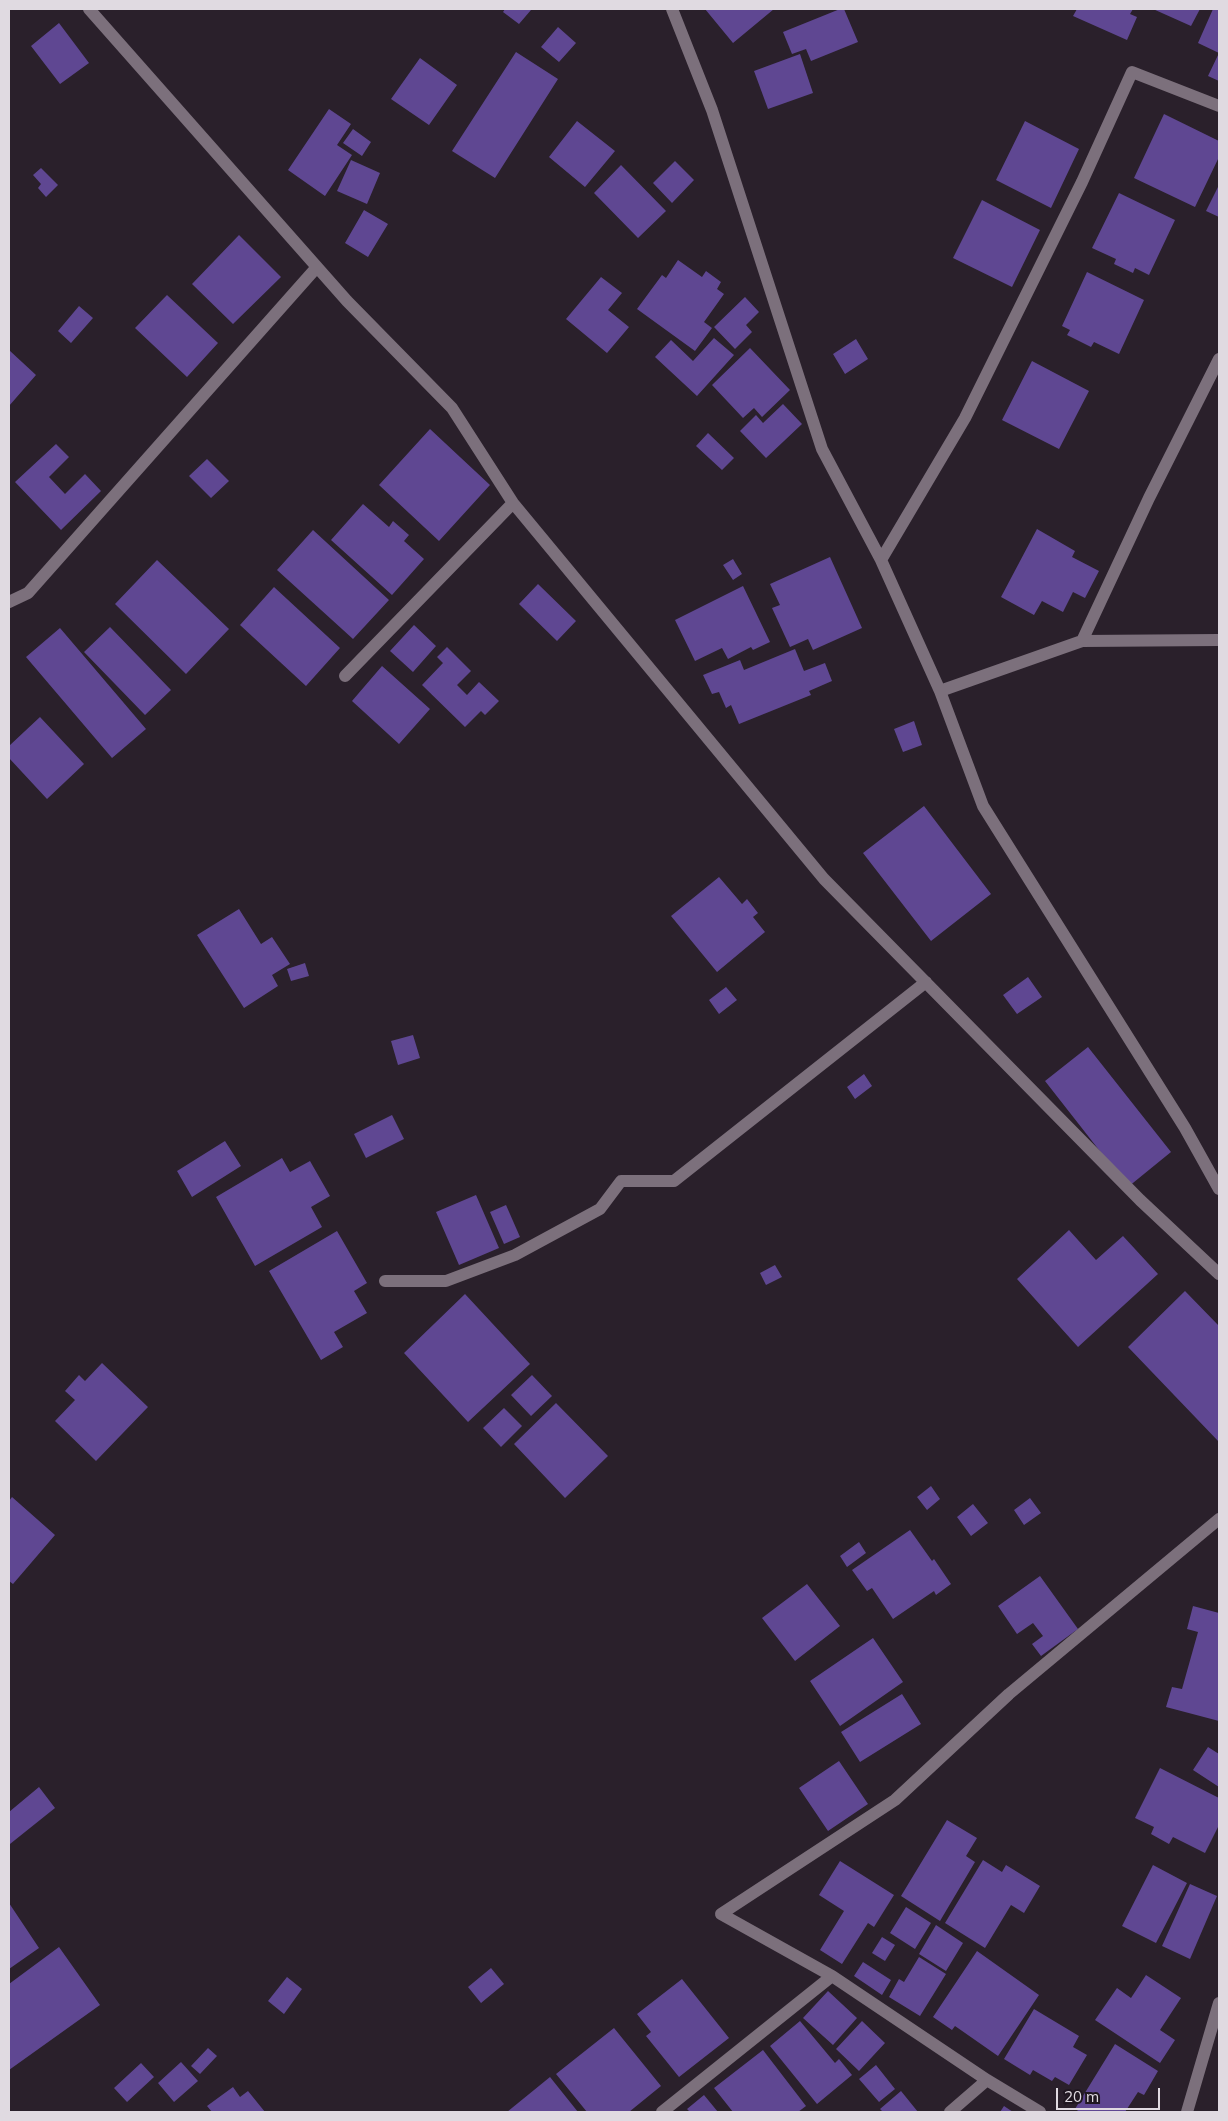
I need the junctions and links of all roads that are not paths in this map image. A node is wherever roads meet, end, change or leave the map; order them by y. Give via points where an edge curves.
1 (89, 9) edge
2 (672, 9) edge
3 (1219, 106) edge
4 (317, 267) junction
5 (1219, 359) edge
6 (513, 503) junction
7 (881, 560) junction
8 (9, 602) edge
9 (1219, 640) edge
10 (1082, 641) junction
11 (345, 676) dead end
12 (940, 691) junction
13 (926, 982) junction
14 (1219, 1189) edge
15 (1219, 1274) edge
16 (385, 1281) dead end
17 (1219, 1519) edge
18 (832, 1976) junction
19 (1219, 2003) edge
20 (987, 2080) junction
21 (662, 2112) edge
22 (950, 2112) edge
23 (1040, 2112) edge
24 (1187, 2112) edge

1 - 4 street
2 - 7 street via 712,110 822,449
3 - 7 street via 1132,72 1082,182 965,418
4 - 6 street via 452,408
4 - 8 street via 28,593
5 - 10 street
6 - 11 street
6 - 13 street via 824,878
7 - 12 street
9 - 10 street
10 - 12 street
12 - 14 street via 983,806 1186,1128
13 - 15 street via 1140,1200
13 - 16 street via 674,1181 620,1180 600,1209 515,1255 446,1281
17 - 18 street via 1009,1694 895,1800 721,1914
18 - 20 street
18 - 21 street
19 - 24 street
20 - 22 street
20 - 23 street

